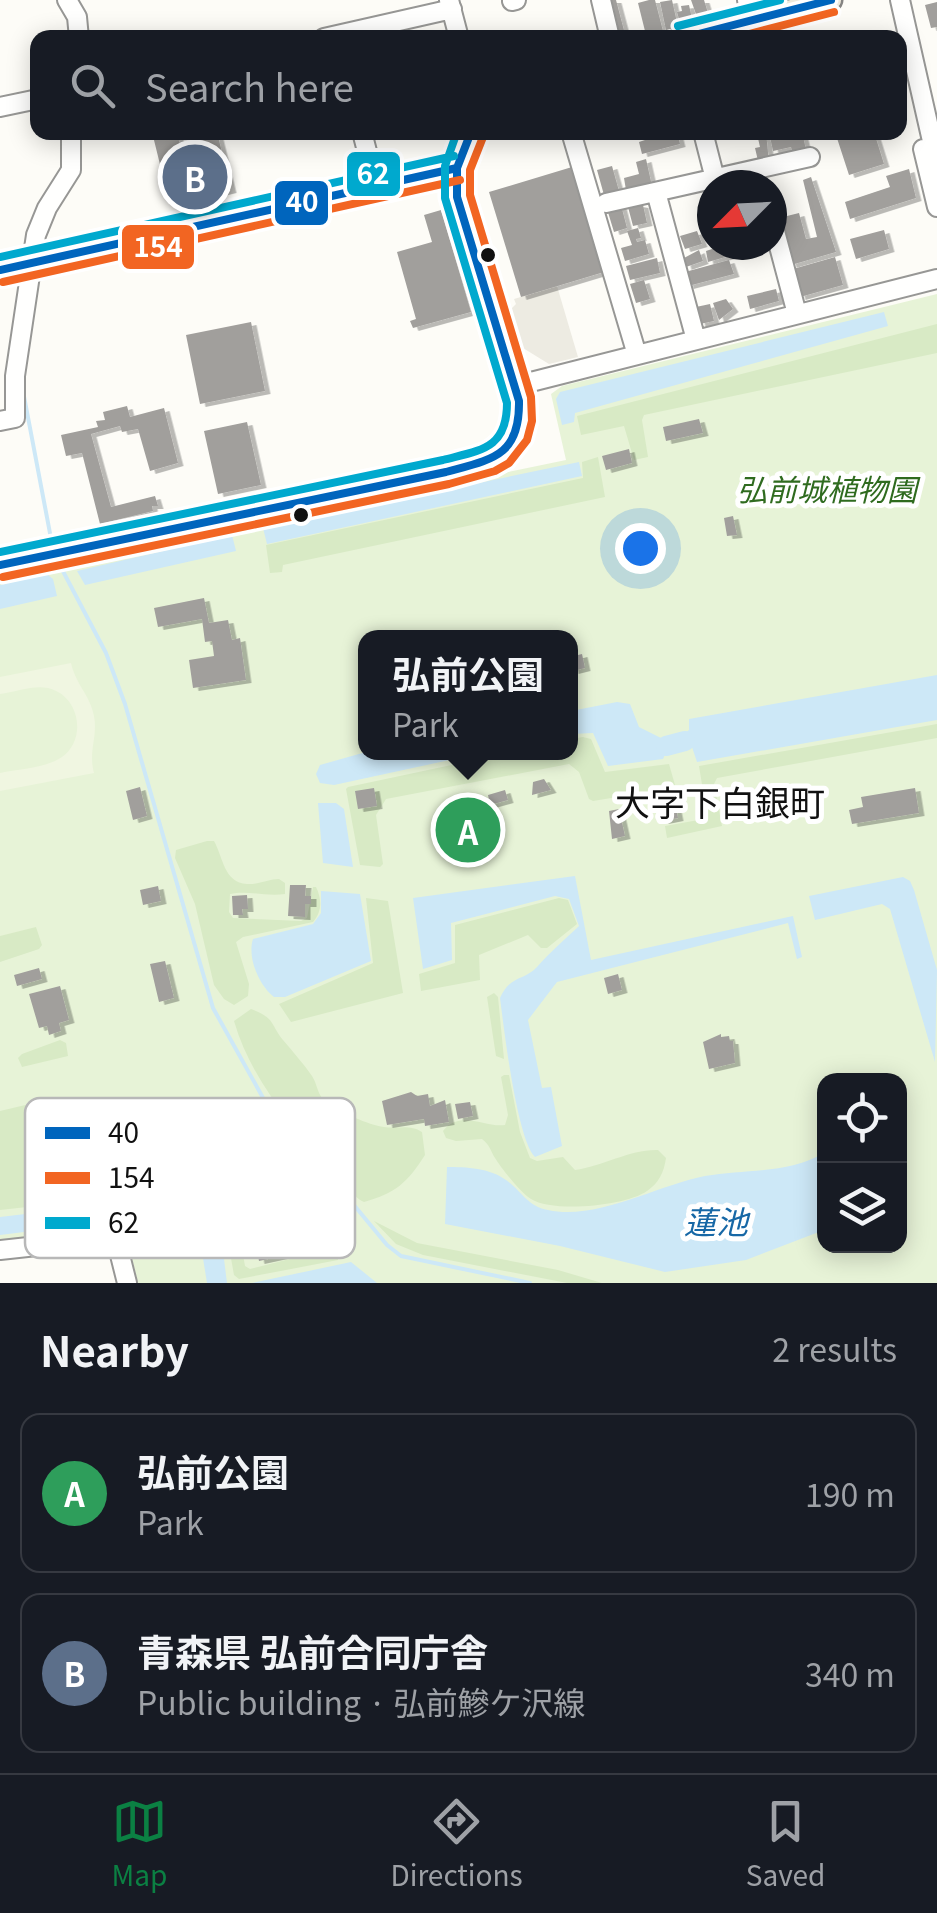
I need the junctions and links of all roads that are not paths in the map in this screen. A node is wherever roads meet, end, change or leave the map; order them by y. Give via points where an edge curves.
1 (66, 0) edge
2 (600, 0) edge
3 (831, 0) edge
4 (887, 0) edge
5 (900, 0) edge
6 (450, 4) edge
7 (749, 10) edge
8 (78, 30) edge
9 (357, 30) edge
10 (457, 30) edge
11 (608, 30) edge
12 (700, 30) edge
13 (894, 30) edge
14 (907, 81) edge
15 (928, 83) edge
16 (30, 101) edge
17 (0, 107) edge
18 (71, 140) edge
19 (364, 140) edge
20 (468, 140) edge
21 (573, 140) edge
22 (705, 140) edge
23 (810, 156) dead end
24 (937, 163) edge
25 (457, 168) junction
26 (713, 170) edge
27 (777, 170) edge
28 (697, 182) edge
29 (376, 186) junction
30 (656, 192) junction
31 (606, 204) dead end
32 (937, 207) edge
33 (783, 260) edge
34 (35, 262) junction
35 (0, 270) edge
36 (937, 279) edge
37 (797, 314) junction
38 (696, 340) junction
39 (637, 356) junction
40 (515, 386) junction
41 (0, 422) edge
42 (0, 565) edge
43 (25, 1247) edge
44 (0, 1250) edge
45 (120, 1258) edge
46 (126, 1283) edge

1 - 8 street
2 - 11 street
3 - 7 main road
4 - 13 street
5 - 15 street
6 - 9 street
6 - 10 street
7 - 12 main road
14 - 32 street
15 - 24 street
16 - 17 street
18 - 34 street via 71,170 36,235
19 - 29 street
20 - 25 main road
21 - 39 street
22 - 26 street
23 - 27 street
25 - 29 main road
25 - 40 street via 456,196 470,250
28 - 30 street
29 - 34 main road
30 - 31 street
30 - 38 street
33 - 37 street
34 - 35 main road
34 - 41 street via 15,376 15,418
36 - 37 street
37 - 38 street
38 - 39 street
39 - 40 street
40 - 42 street via 520,422 501,457
43 - 44 street
45 - 46 street

